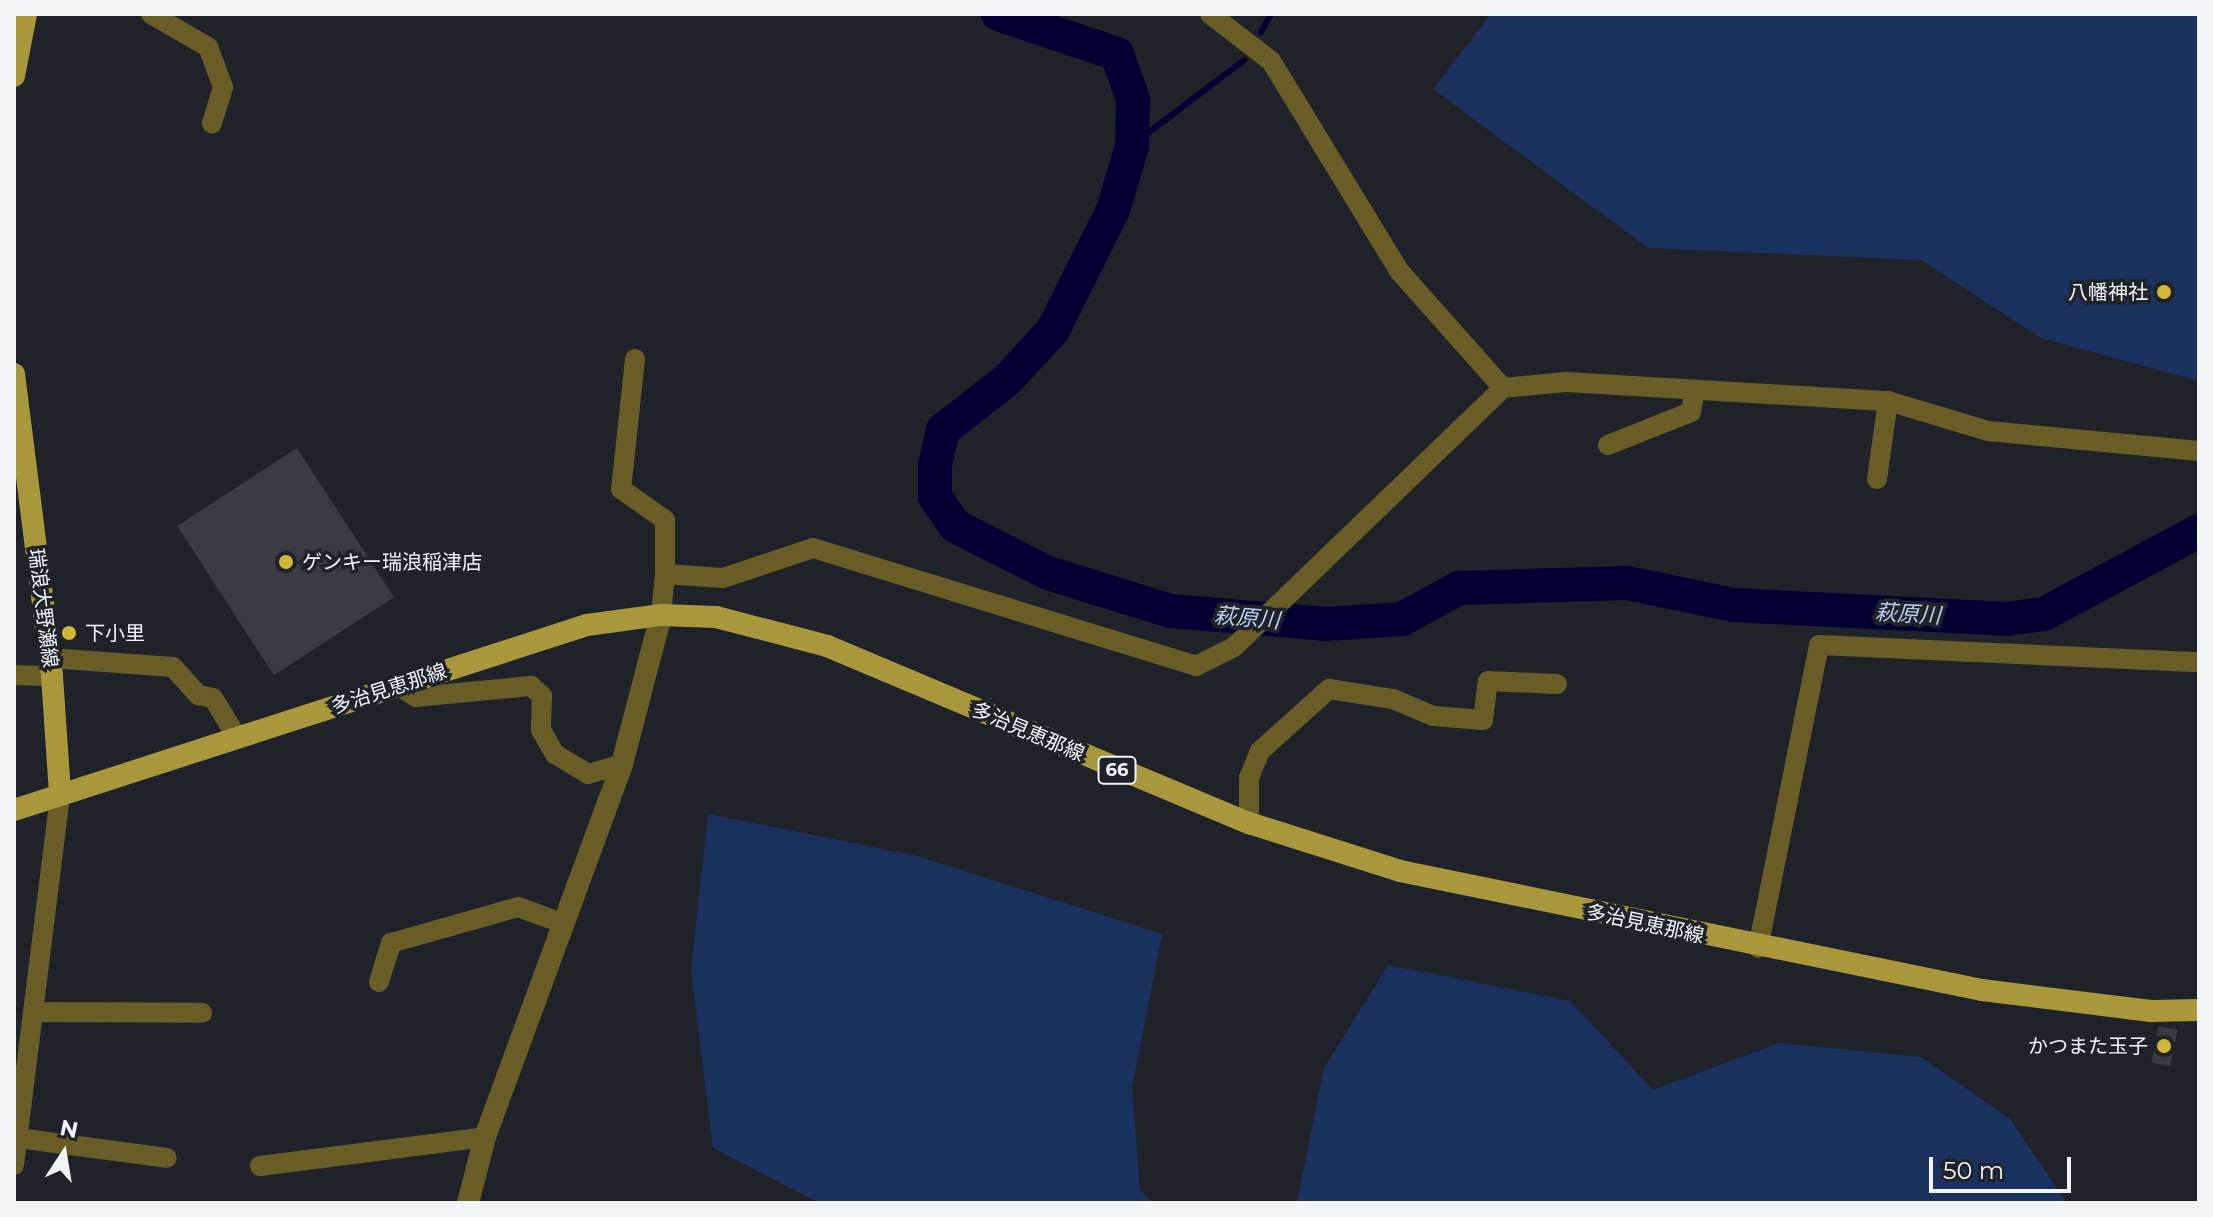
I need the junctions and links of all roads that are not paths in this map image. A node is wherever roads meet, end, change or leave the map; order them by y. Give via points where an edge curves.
1 (26, 14) edge
2 (151, 14) edge
3 (1210, 14) edge
4 (14, 76) edge
5 (212, 123) dead end
6 (635, 359) dead end
7 (14, 374) edge
8 (1503, 388) junction
9 (1695, 390) junction
10 (1888, 401) junction
11 (1608, 445) dead end
12 (2197, 449) edge
13 (1877, 479) dead end
14 (665, 574) junction
15 (661, 615) junction
16 (2199, 662) edge
17 (51, 667) junction
18 (14, 675) edge
19 (1557, 684) dead end
20 (399, 686) junction
21 (237, 737) junction
22 (622, 764) junction
23 (60, 794) junction
24 (14, 810) edge
25 (1249, 823) junction
26 (562, 923) junction
27 (1758, 948) junction
28 (379, 982) dead end
29 (2199, 1010) edge
30 (35, 1012) junction
31 (202, 1013) dead end
32 (485, 1137) junction
33 (18, 1138) junction
34 (167, 1158) dead end
35 (14, 1165) edge
36 (260, 1166) dead end
37 (468, 1203) edge

1 - 4 main road
2 - 5 street via 208,47 223,87
3 - 8 street via 1271,61 1400,272
6 - 14 street via 621,489 665,520
7 - 17 main road, 瑞浪大野瀬線
8 - 9 street via 1566,382
8 - 14 street via 1234,647 1196,666 813,548 723,578
9 - 10 street
9 - 11 street via 1691,412
10 - 12 street via 1988,431
10 - 13 street
14 - 15 street
15 - 20 main road, 多治見恵那線 / 66 via 587,625
15 - 22 street
15 - 25 main road, 多治見恵那線 / 66 via 716,617 827,646
16 - 27 street via 1819,645
17 - 18 street
17 - 21 street via 173,667 198,695 213,698
17 - 23 main road, 瑞浪大野瀬線
19 - 25 street via 1488,681 1483,720 1433,716 1393,699 1329,689 1260,751 1249,778
20 - 21 main road, 多治見恵那線 / 66
20 - 22 street via 416,697 531,686 542,696 541,730 555,754 588,774
21 - 23 main road, 多治見恵那線 / 66
22 - 26 street
23 - 24 main road
23 - 30 street
25 - 27 main road, 多治見恵那線 / 66 via 1481,890
26 - 28 street via 518,907 391,943
26 - 32 street
27 - 29 main road, 多治見恵那線 / 66 via 2066,1003
30 - 31 street
30 - 33 street
32 - 36 street
32 - 37 street
33 - 34 street
33 - 35 street

